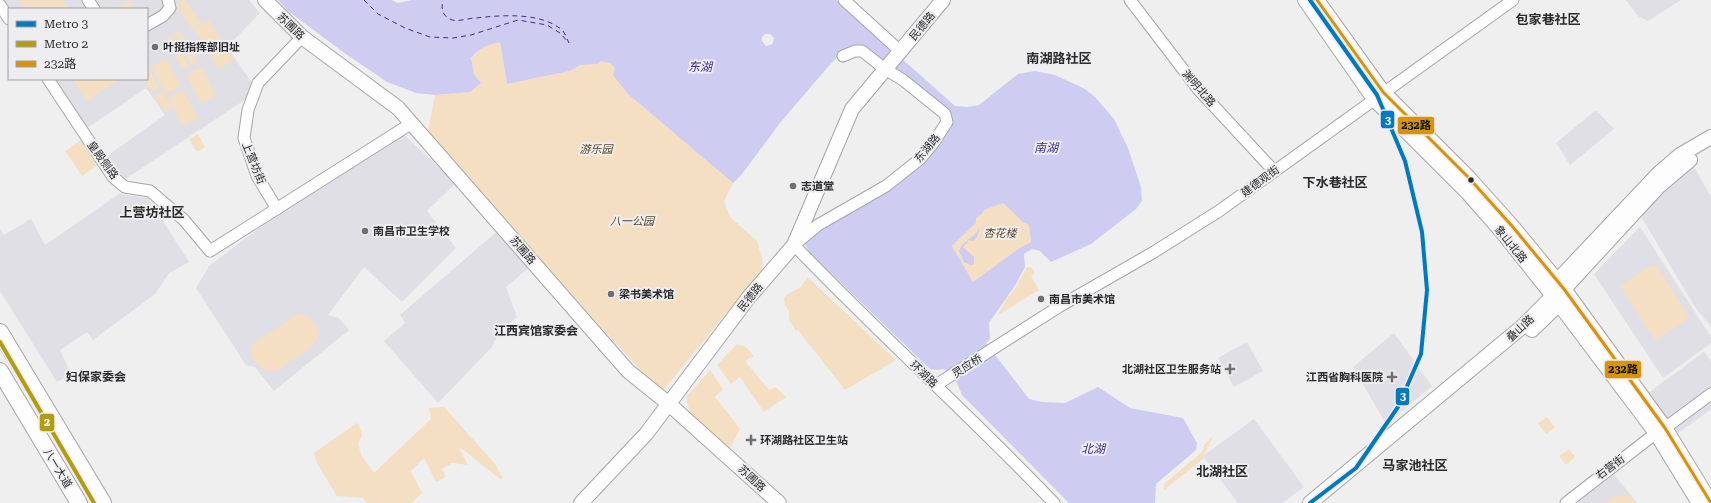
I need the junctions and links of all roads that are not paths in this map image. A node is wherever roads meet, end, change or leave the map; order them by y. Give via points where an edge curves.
1 (168, 0) edge
2 (265, 0) edge
3 (844, 0) edge
4 (943, 0) edge
5 (1130, 0) edge
6 (1305, 0) edge
7 (1317, 0) edge
8 (1513, 0) edge
9 (0, 5) edge
10 (8, 17) edge
11 (148, 24) edge
12 (302, 37) junction
13 (900, 51) junction
14 (843, 56) dead end
15 (885, 69) junction
16 (49, 80) edge
17 (1379, 96) junction
18 (412, 123) junction
19 (1711, 137) edge
20 (1711, 147) edge
21 (1274, 171) junction
22 (277, 209) junction
23 (794, 245) junction
24 (1558, 293) junction
25 (0, 332) edge
26 (997, 346) joint
27 (0, 371) edge
28 (936, 386) junction
29 (1711, 394) edge
30 (669, 404) junction
31 (1661, 430) junction
32 (79, 503) edge
33 (103, 503) edge
34 (580, 503) edge
35 (779, 503) edge
36 (1054, 503) edge
37 (1310, 503) edge
38 (1322, 503) edge
39 (1566, 503) edge
40 (1699, 503) edge
41 (1711, 503) edge

1 - 11 street via 170,8 163,16
2 - 12 main road, 苏圃路
3 - 13 street
4 - 13 main road, 民德路
5 - 21 street, 渊明北路 via 1198,89
6 - 17 main road, 象山北路
7 - 17 main road, 象山北路
8 - 17 street, 建德观街
9 - 10 street
12 - 18 main road, 苏圃路 via 398,108
12 - 22 street, 上营坊街 via 258,83 248,110 244,138 257,176
13 - 15 main road, 民德路
14 - 15 street, 东湖路 via 862,51
15 - 23 main road, 民德路 via 852,109
15 - 23 street, 东湖路 via 945,114 947,122 920,159 886,186 818,225
16 - 22 street, 皇殿侧路 via 113,177 125,187 150,190 184,220 210,251
17 - 21 street, 建德观街
17 - 24 main road, 象山北路 via 1468,178 1512,226
18 - 22 street
18 - 30 main road, 苏圃路 via 628,371
19 - 24 main road, 叠山路 via 1680,155 1659,173
20 - 24 main road, 叠山路 via 1658,187
21 - 26 street, 建德观街 via 1220,211
23 - 28 street, 环湖路
23 - 30 main road, 民德路 via 749,296
24 - 31 main road, 象山北路
24 - 37 main road, 叠山路 via 1503,344
24 - 38 main road, 叠山路 via 1504,356
25 - 33 highway, 八一大道
26 - 28 street, 灵应桥
27 - 32 highway, 八一大道
28 - 36 street, 环湖路
29 - 31 street, 右营街
30 - 34 main road, 民德路 via 646,434
30 - 35 main road, 苏圃路
31 - 39 street, 右营街
31 - 40 main road, 象山北路
31 - 41 main road, 象山北路

